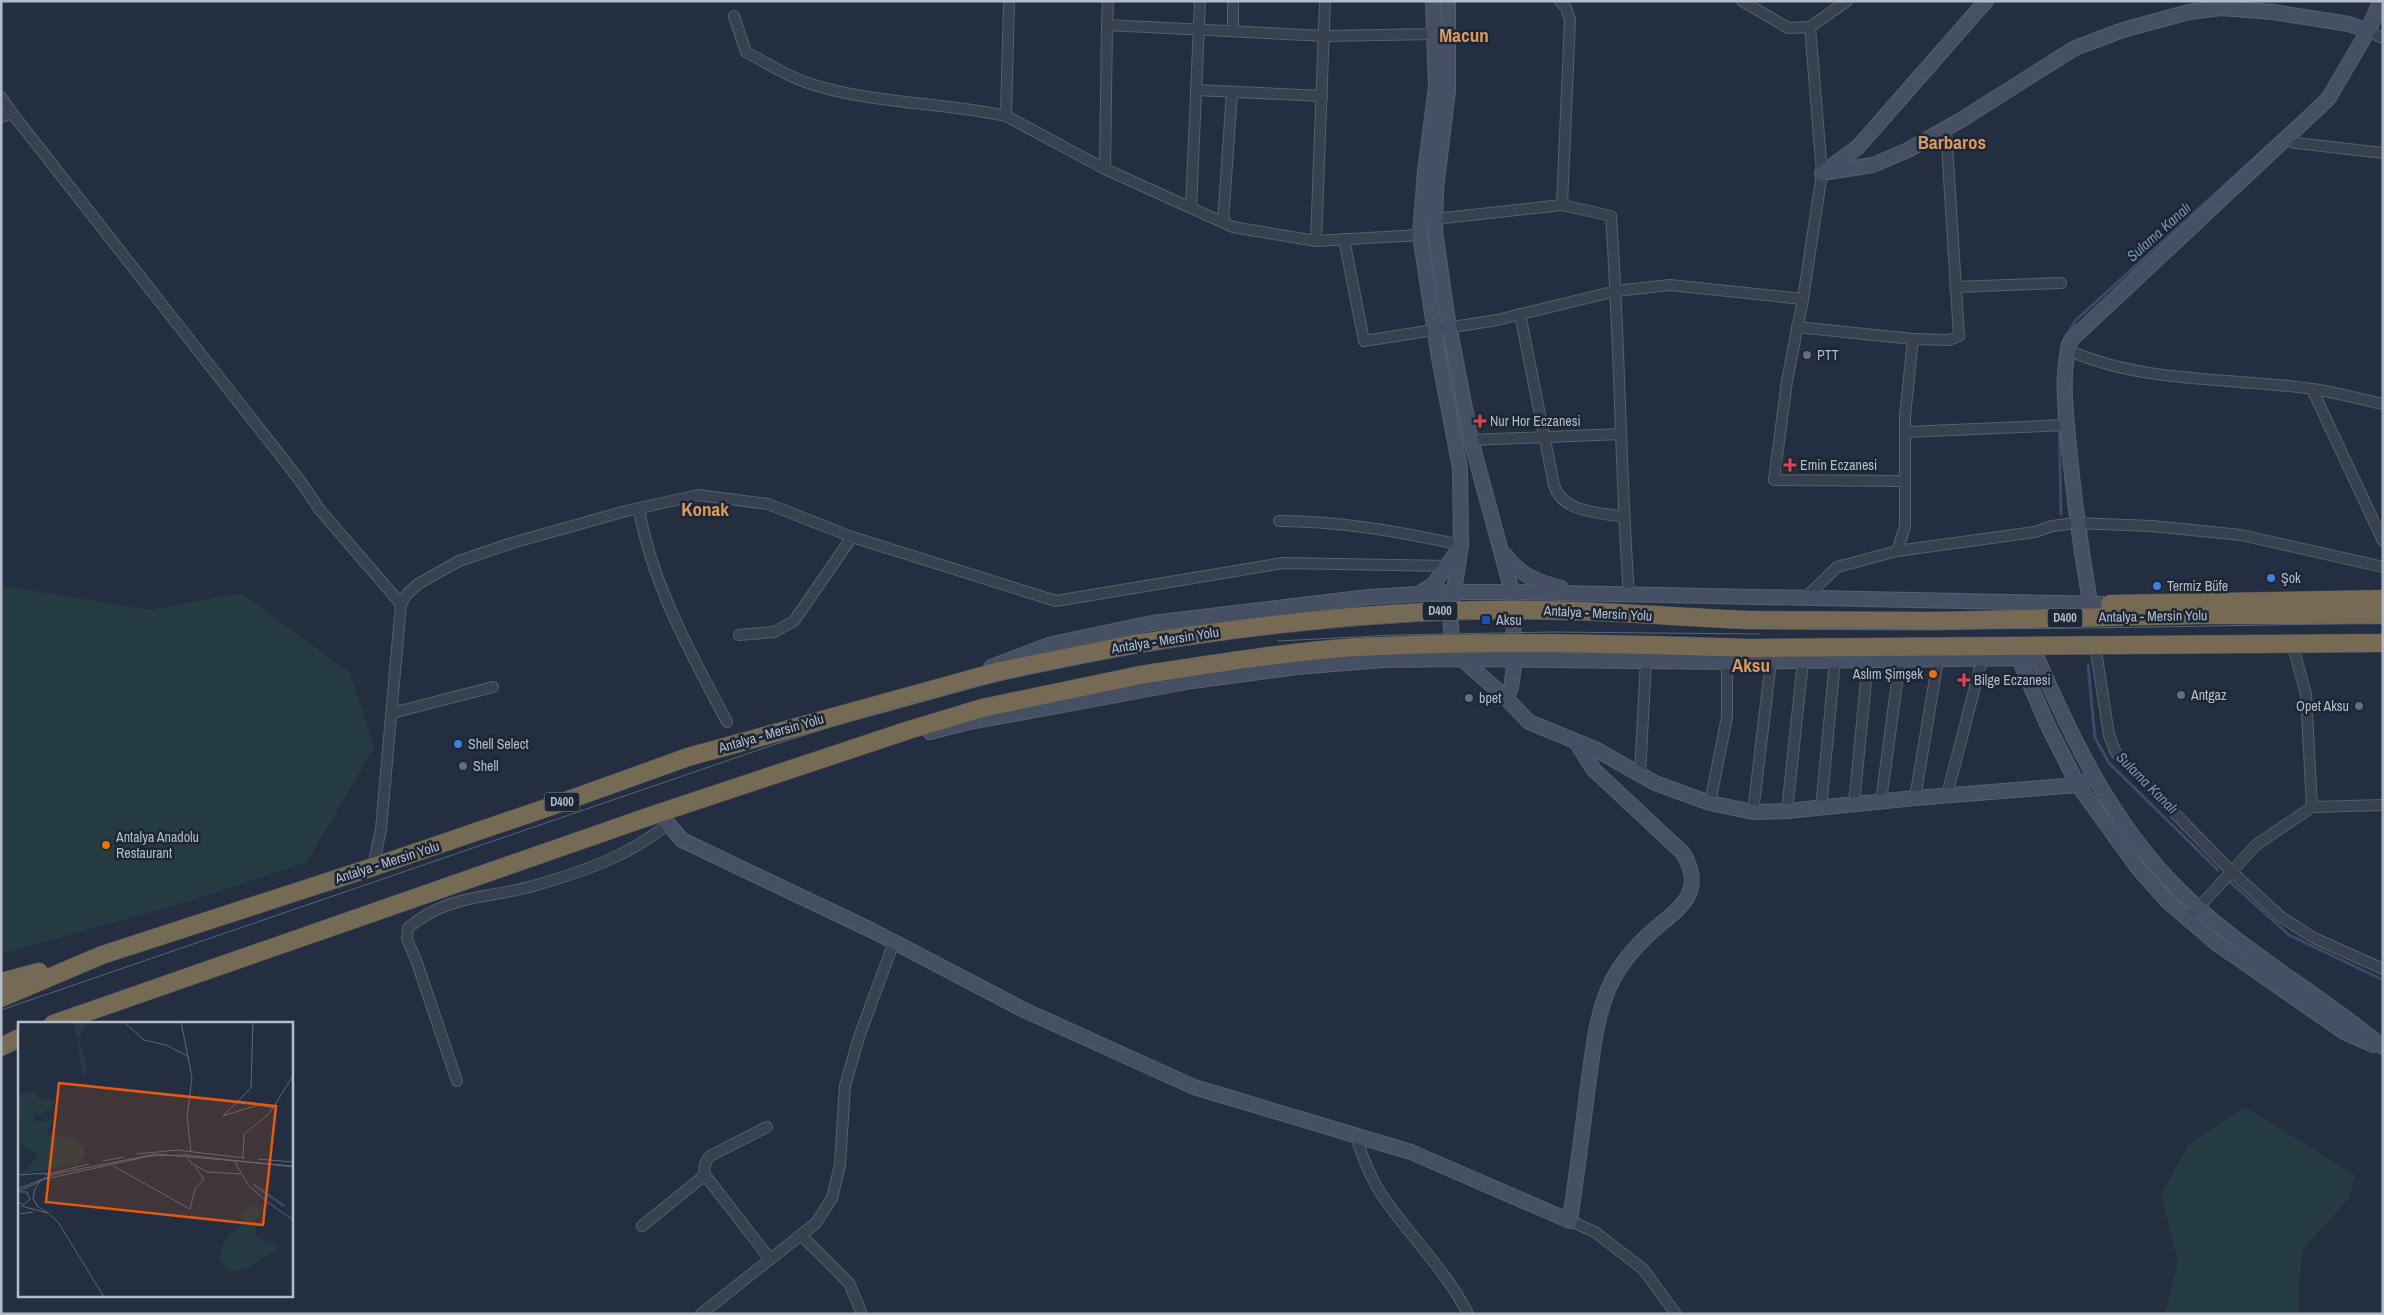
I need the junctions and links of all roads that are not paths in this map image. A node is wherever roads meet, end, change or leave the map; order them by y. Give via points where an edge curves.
1 (1009, 1) edge
2 (1108, 1) edge
3 (1200, 1) edge
4 (1234, 1) edge
5 (1325, 1) edge
6 (1433, 1) edge
7 (1448, 1) edge
8 (1560, 1) edge
9 (1742, 1) edge
10 (1847, 1) edge
11 (1986, 1) edge
12 (2382, 1) edge
13 (734, 16) dead end
14 (1107, 25) junction
15 (1810, 27) junction
16 (1199, 29) junction
17 (2366, 30) junction
18 (1233, 31) junction
19 (1434, 34) junction
20 (1325, 36) junction
21 (2383, 38) edge
22 (1196, 90) junction
23 (1232, 92) junction
24 (1, 96) edge
25 (1322, 96) junction
26 (12, 113) junction
27 (1006, 116) junction
28 (1, 118) edge
29 (1946, 129) junction
30 (2285, 140) junction
31 (2383, 153) edge
32 (1105, 169) junction
33 (1822, 172) junction
34 (1562, 205) junction
35 (1191, 208) junction
36 (1435, 219) junction
37 (1223, 222) junction
38 (1420, 235) junction
39 (1344, 239) junction
40 (1316, 241) junction
41 (2061, 283) dead end
42 (1955, 287) junction
43 (1616, 291) junction
44 (1803, 299) junction
45 (1520, 314) junction
46 (1450, 327) junction
47 (1797, 327) junction
48 (1434, 329) junction
49 (1913, 340) junction
50 (2068, 350) junction
51 (2312, 389) junction
52 (2383, 404) edge
53 (2065, 425) junction
54 (1906, 432) junction
55 (1621, 434) junction
56 (1544, 437) junction
57 (1471, 440) junction
58 (1905, 482) junction
59 (639, 509) junction
60 (1623, 517) junction
61 (1279, 521) dead end
62 (2076, 523) junction
63 (852, 537) junction
64 (2383, 540) edge
65 (1461, 545) junction
66 (1897, 550) junction
67 (1502, 552) junction
68 (1449, 566) junction
69 (2383, 567) edge
70 (1453, 592) junction
71 (1512, 592) junction
72 (1418, 594) junction
73 (1584, 594) junction
74 (1629, 595) junction
75 (1804, 598) junction
76 (2383, 599) edge
77 (2090, 602) junction
78 (401, 604) junction
79 (2110, 604) junction
80 (2383, 614) edge
81 (2199, 615) junction
82 (739, 635) dead end
83 (2292, 643) junction
84 (2383, 643) edge
85 (2095, 645) junction
86 (2076, 646) junction
87 (2037, 658) junction
88 (1462, 659) junction
89 (1515, 659) junction
90 (2019, 659) junction
91 (1900, 660) junction
92 (1938, 660) junction
93 (1982, 660) junction
94 (1646, 661) junction
95 (1771, 661) junction
96 (1803, 661) junction
97 (1835, 661) junction
98 (1868, 661) junction
99 (1727, 662) junction
100 (493, 687) dead end
101 (930, 689) junction
102 (1506, 698) junction
103 (392, 713) junction
104 (727, 722) dead end
105 (1576, 742) junction
106 (828, 757) junction
107 (1640, 774) junction
108 (2094, 777) junction
109 (2078, 785) junction
110 (1947, 795) junction
111 (1915, 798) junction
112 (1881, 802) junction
113 (1710, 803) junction
114 (1854, 804) junction
115 (2383, 805) edge
116 (2312, 807) junction
117 (1821, 809) junction
118 (1787, 811) junction
119 (1754, 812) junction
120 (664, 819) junction
121 (373, 867) junction
122 (2231, 871) junction
123 (2198, 907) junction
124 (2188, 919) junction
125 (894, 942) junction
126 (102, 955) junction
127 (2383, 969) edge
128 (1, 982) edge
129 (1, 998) edge
130 (60, 1022) edge
131 (18, 1037) edge
132 (18, 1038) edge
133 (1, 1043) edge
134 (1, 1047) edge
135 (2383, 1048) edge
136 (457, 1081) dead end
137 (767, 1127) dead end
138 (1356, 1136) junction
139 (705, 1175) junction
140 (1570, 1221) junction
141 (642, 1226) dead end
142 (802, 1235) junction
143 (770, 1259) junction
144 (701, 1314) edge
145 (862, 1314) edge
146 (1468, 1314) edge
147 (1676, 1314) edge

1 - 27 street
2 - 14 street
3 - 16 street
4 - 18 street
5 - 20 street
6 - 19 street
7 - 36 street via 1448,91
8 - 34 street via 1570,20
9 - 15 street via 1788,28
10 - 15 street
11 - 33 street via 1858,147
12 - 17 street
13 - 27 street via 746,52 807,83 857,96
14 - 16 street
14 - 32 street
15 - 33 street
16 - 18 street
16 - 22 street
17 - 21 street
17 - 29 street via 2349,24 2273,12 2221,8 2189,12 2123,30 2075,48
17 - 30 street via 2328,99
18 - 20 street
19 - 20 street
19 - 38 street via 1436,87
20 - 25 street
22 - 23 street
22 - 35 street
23 - 25 street
23 - 37 street
24 - 26 street
25 - 40 street
26 - 28 street
26 - 78 street via 320,510
27 - 32 street
29 - 33 street via 1873,165
29 - 42 street
30 - 31 street
30 - 50 street via 2071,340
32 - 35 street
33 - 44 street
34 - 36 street
34 - 43 street via 1611,216
35 - 37 street
36 - 46 street
37 - 40 street via 1233,227
38 - 39 street
38 - 48 street
39 - 40 street
39 - 48 street via 1364,341
41 - 42 street
42 - 49 street via 1959,336 1950,340
43 - 44 street via 1670,285
43 - 45 street
43 - 55 street
44 - 47 street
45 - 46 street
45 - 56 street
46 - 48 street
46 - 57 street
47 - 49 street
47 - 58 street via 1774,480
48 - 65 street via 1460,468
49 - 54 street
50 - 51 street via 2089,360 2124,369
50 - 53 street
51 - 52 street
51 - 64 street
53 - 54 street
53 - 62 street
54 - 58 street
55 - 56 street
55 - 60 street
56 - 57 street
56 - 60 street via 1560,499 1576,508
57 - 67 street
58 - 66 street via 1905,527
59 - 63 street via 698,495 728,498 768,504
59 - 78 street via 512,543 459,561 418,584
59 - 104 street via 642,530 670,607
60 - 74 street
61 - 65 street via 1332,523
62 - 66 street via 2017,535
62 - 69 street via 2152,526 2241,535
62 - 77 street
63 - 68 street via 1056,601 1283,564
63 - 82 street via 794,621 774,632
65 - 68 street
65 - 70 street
66 - 75 street via 1837,567
67 - 71 street
67 - 73 street via 1515,569 1536,581
68 - 72 street via 1434,584
70 - 71 street
70 - 72 street
70 - 88 street via 1452,637
71 - 73 street
71 - 89 street
72 - 101 street via 1288,605 1152,623 1052,644
73 - 74 street
74 - 75 street
75 - 77 street
76 - 79 highway
77 - 79 street
78 - 103 street
79 - 81 highway
80 - 81 highway, Antalya - Mersin Yolu / D400
81 - 101 highway, Antalya - Mersin Yolu / D400, bridge via 1936,621 1748,620 1525,610 1448,611 1282,623 1135,644 1000,671
83 - 84 highway, Antalya - Mersin Yolu / D400
83 - 85 highway, Antalya - Mersin Yolu / D400
83 - 116 street via 2306,694
85 - 86 highway, Antalya - Mersin Yolu / D400
85 - 122 street via 2109,735 2116,753
86 - 87 highway
86 - 106 highway, Antalya - Mersin Yolu / D400, bridge via 1749,648 1542,642 1357,647 1289,653 1140,675 982,708
87 - 90 street
87 - 108 street
88 - 89 street
88 - 102 street
88 - 106 street via 1382,660 1192,681 965,723
89 - 94 street
89 - 102 street via 1512,688
90 - 93 street
90 - 109 street
91 - 92 street
91 - 98 street
91 - 112 street
92 - 93 street
92 - 111 street
93 - 110 street
94 - 99 street
94 - 107 street
95 - 96 street
95 - 99 street
95 - 119 street
96 - 97 street
96 - 118 street
97 - 98 street
97 - 117 street
98 - 114 street
99 - 113 street via 1727,717
100 - 103 street
101 - 121 highway, Antalya - Mersin Yolu / D400 via 688,757
102 - 105 street via 1529,722
103 - 121 street via 381,829
105 - 107 street
105 - 140 street via 1594,770 1683,853 1691,866 1693,880 1681,908 1643,939 1622,963 1605,995 1596,1028
106 - 120 highway, Antalya - Mersin Yolu / D400
107 - 113 street via 1655,783
108 - 109 street
108 - 123 street via 2151,859
109 - 110 street
109 - 124 street via 2138,868
110 - 111 street
111 - 112 street
112 - 114 street
113 - 119 street
114 - 117 street
115 - 116 street
116 - 122 street via 2256,845
117 - 118 street
118 - 119 street
120 - 125 street via 682,840
120 - 130 highway, Antalya - Mersin Yolu / D400
120 - 136 street via 629,851 597,866 500,894 452,902 423,916 408,928 407,939
121 - 126 highway, Antalya - Mersin Yolu / D400
122 - 123 street
122 - 127 street via 2281,917 2314,938
123 - 124 street
123 - 135 street
124 - 135 street via 2216,943 2344,1032
125 - 138 street via 1024,1010 1194,1086
125 - 142 street via 844,1086 842,1148 832,1198 816,1224
126 - 128 highway
126 - 129 highway, Antalya - Mersin Yolu / D400
131 - 133 highway
132 - 134 highway
137 - 139 street via 710,1156 705,1163
138 - 140 street via 1411,1152
138 - 146 street via 1366,1167 1380,1192 1455,1289
139 - 141 street
139 - 143 street
140 - 147 street via 1595,1232 1643,1269
142 - 143 street
142 - 145 street via 849,1284
143 - 144 street

